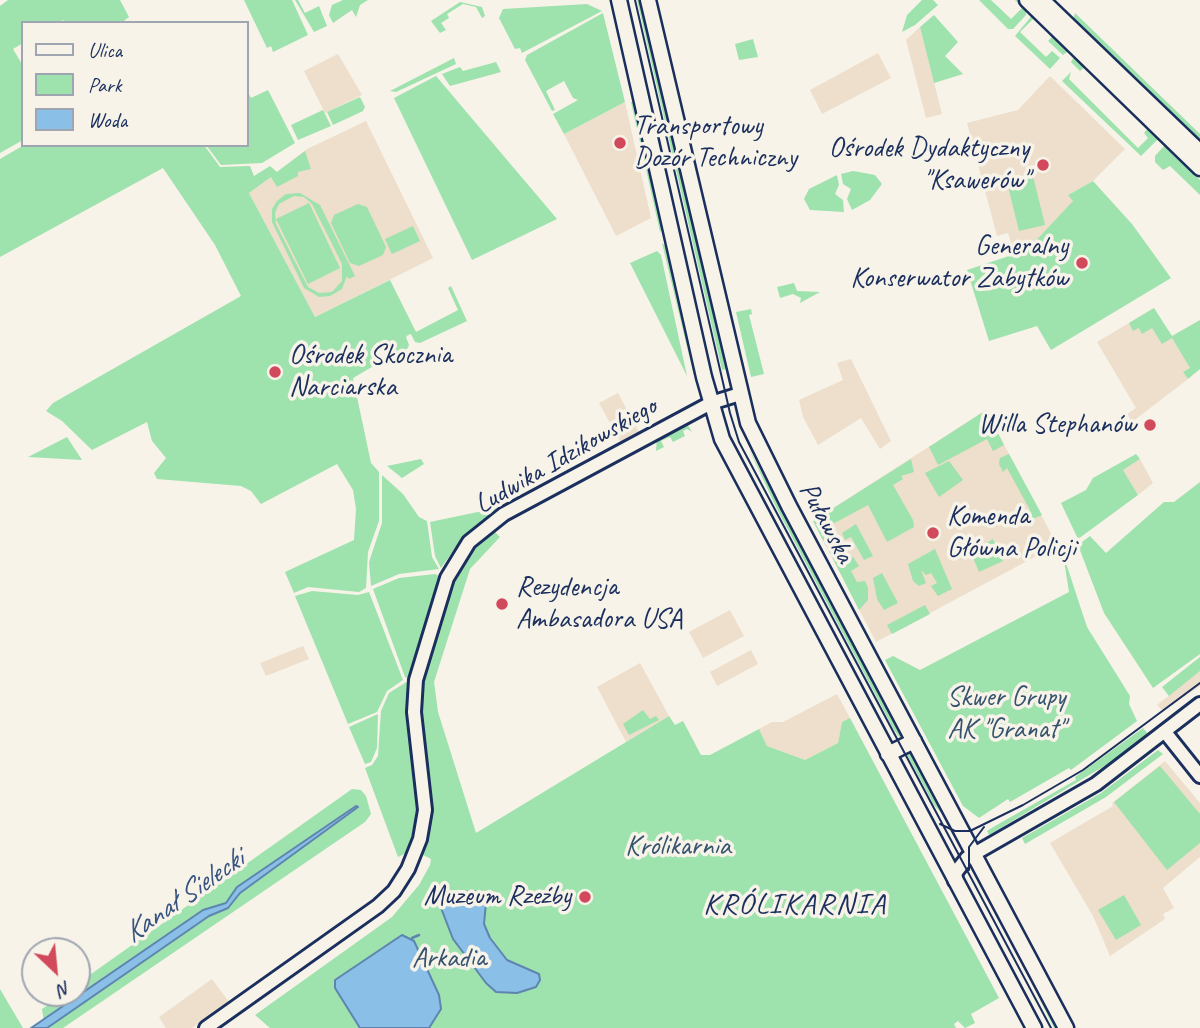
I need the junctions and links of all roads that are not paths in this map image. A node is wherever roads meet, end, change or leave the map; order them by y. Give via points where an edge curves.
1 (619, 0) edge
2 (648, 0) edge
3 (1027, 0) edge
4 (1042, 0) edge
5 (1200, 152) edge
6 (1200, 168) edge
7 (740, 394) junction
8 (711, 403) junction
9 (1200, 704) edge
10 (1165, 732) junction
11 (914, 741) junction
12 (888, 754) junction
13 (1200, 776) edge
14 (936, 844) junction
15 (974, 853) junction
16 (955, 881) junction
17 (206, 1028) edge
18 (1034, 1028) edge
19 (1066, 1028) edge

1 - 8 main road, Puławska
2 - 7 main road, Puławska
3 - 6 main road
4 - 5 main road
7 - 8 street, Ludwika Idzikowskiego
7 - 11 main road, Puławska via 757,446
8 - 12 main road, Puławska via 729,454
8 - 17 street, Ludwika Idzikowskiego via 499,517 466,545 446,581 416,680 414,712 425,810 408,869 378,906
9 - 10 street
10 - 13 street
10 - 15 street via 1069,801
11 - 12 main road
11 - 15 main road, Puławska
12 - 14 main road, Puławska
14 - 15 street via 955,858
14 - 16 main road, Puławska
15 - 16 street via 959,866
15 - 19 main road, Puławska
16 - 18 main road, Puławska

